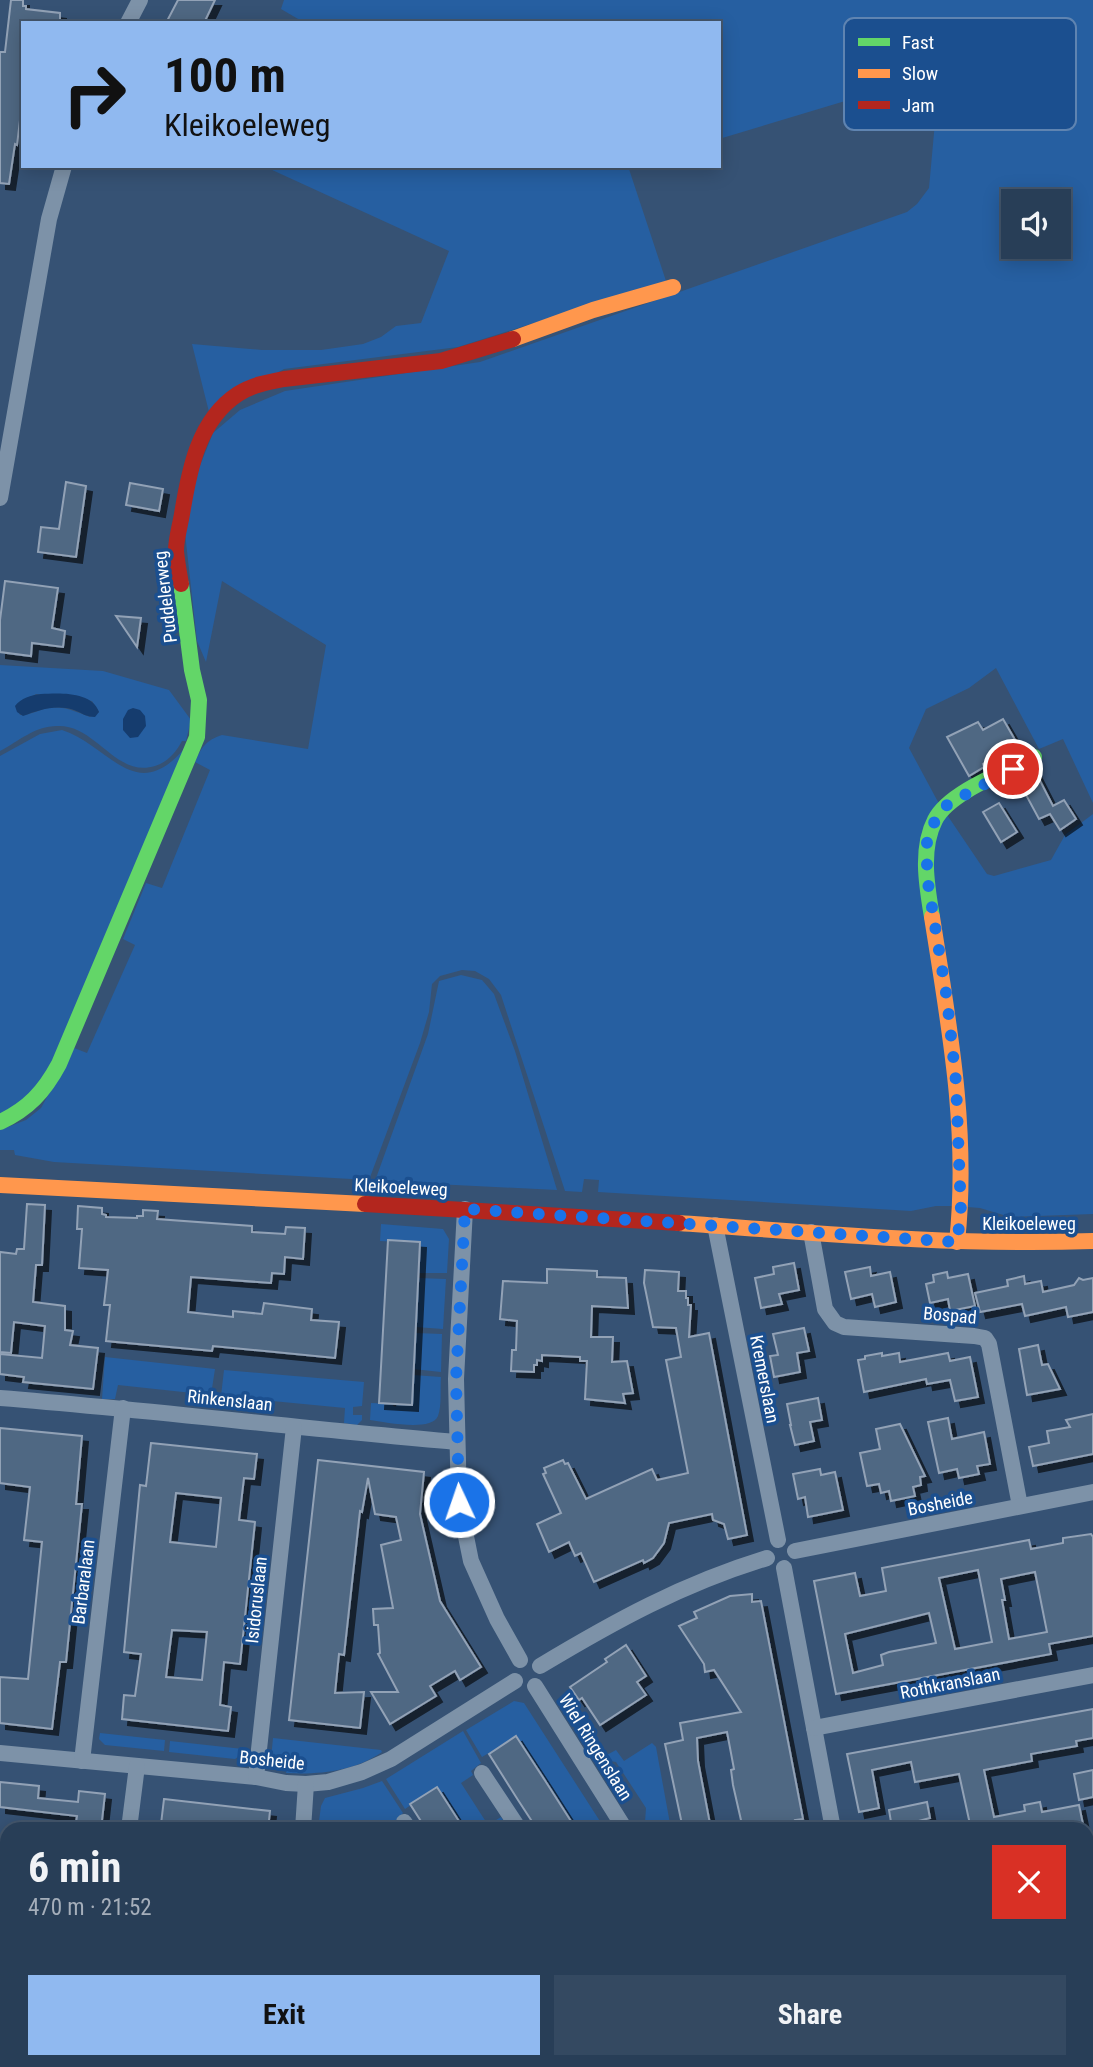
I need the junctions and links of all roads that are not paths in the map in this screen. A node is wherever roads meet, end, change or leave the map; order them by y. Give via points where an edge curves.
1 (140, 0) edge
2 (129, 21) edge
3 (63, 168) edge
4 (673, 287) dead end
5 (0, 498) edge
6 (1034, 757) dead end
7 (0, 1122) edge
8 (0, 1185) edge
9 (465, 1209) junction
10 (715, 1225) junction
11 (811, 1232) junction
12 (1093, 1241) edge
13 (957, 1242) junction
14 (0, 1398) edge
15 (122, 1408) junction
16 (294, 1427) junction
17 (456, 1442) junction
18 (1093, 1492) edge
19 (1020, 1506) junction
20 (778, 1539) junction
21 (794, 1551) junction
22 (767, 1558) junction
23 (784, 1568) junction
24 (520, 1660) junction
25 (540, 1666) junction
26 (1093, 1675) edge
27 (515, 1681) junction
28 (535, 1686) junction
29 (814, 1728) junction
30 (0, 1752) edge
31 (82, 1761) junction
32 (137, 1766) junction
33 (482, 1773) dead end
34 (256, 1777) junction
35 (306, 1784) junction
36 (130, 1822) edge
37 (303, 1822) edge
38 (514, 1822) edge
39 (621, 1822) edge
40 (833, 1822) edge

1 - 2 street
3 - 5 street via 49,219
4 - 7 street, Puddelerweg via 441,361 259,384 237,395 210,424 189,472 176,550 200,700 197,737 48,1086 24,1111
6 - 13 street via 948,804 936,818 927,841 927,877 956,1082 961,1212
8 - 9 street, Kleikoeleweg
9 - 10 street, Kleikoeleweg
9 - 17 street
10 - 11 street, Kleikoeleweg
10 - 20 street, Kremerslaan
11 - 13 street, Kleikoeleweg
11 - 19 street, Bospad via 825,1309 835,1323 985,1338
12 - 13 street, Kleikoeleweg
14 - 15 street, Rinkenslaan
15 - 16 street, Rinkenslaan
15 - 31 street, Barbaralaan
16 - 17 street, Rinkenslaan
16 - 34 street, Isidoruslaan
17 - 24 street via 459,1502 471,1561
18 - 19 street, Bosheide
19 - 21 street, Bosheide
20 - 21 street via 788,1542
20 - 22 street via 768,1546
21 - 23 street via 793,1562
22 - 23 street via 773,1566
22 - 25 street via 672,1593
23 - 29 street
24 - 25 street via 531,1659
24 - 27 street via 513,1670
25 - 28 street via 542,1677
26 - 29 street, Rothkranslaan
27 - 28 street via 524,1688
27 - 35 street, Bosheide via 375,1767
28 - 39 street, Wiel Ringenslaan
29 - 40 street
30 - 31 street, Bosheide
31 - 32 street, Bosheide
32 - 34 street, Bosheide
32 - 36 street
33 - 38 street
34 - 35 street, Bosheide
35 - 37 street

